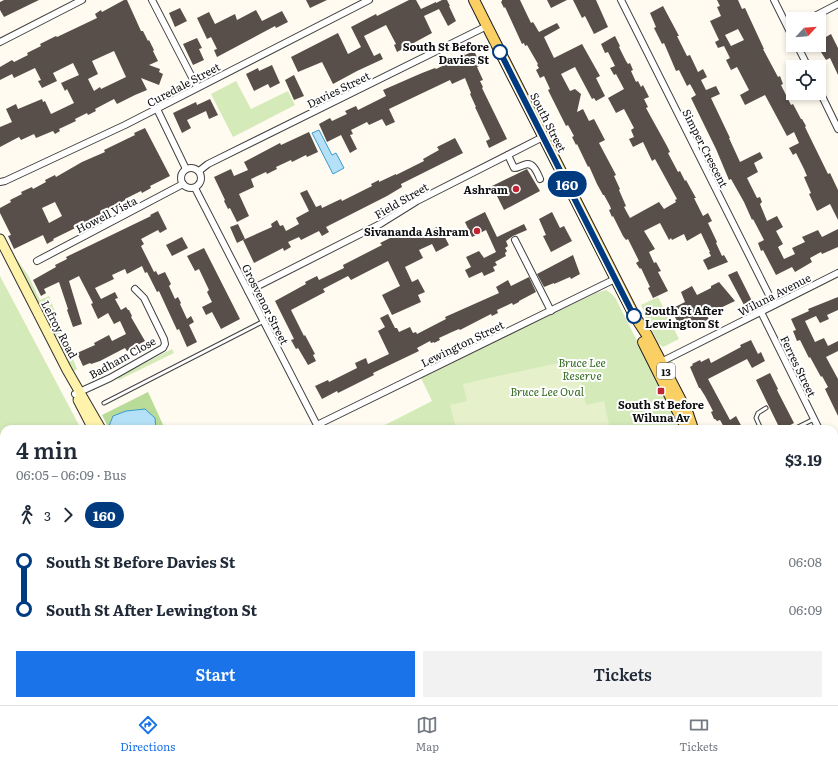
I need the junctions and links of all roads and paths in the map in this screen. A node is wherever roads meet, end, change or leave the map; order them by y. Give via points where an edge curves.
1 (82, 0) edge
2 (152, 0) edge
3 (369, 0) edge
4 (621, 0) edge
5 (774, 0) edge
6 (474, 2) edge
7 (838, 4) edge
8 (822, 12) edge
9 (786, 20) edge
10 (486, 26) junction
11 (0, 42) edge
12 (197, 88) junction
13 (824, 100) edge
14 (157, 109) junction
15 (838, 129) edge
16 (543, 137) junction
17 (508, 155) junction
18 (186, 169) junction
19 (199, 171) junction
20 (540, 179) dead end
21 (3, 181) edge
22 (183, 184) junction
23 (0, 186) edge
24 (195, 188) junction
25 (0, 239) edge
26 (515, 240) dead end
27 (0, 249) edge
28 (37, 261) dead end
29 (838, 273) edge
30 (615, 279) junction
31 (135, 289) dead end
32 (248, 291) junction
33 (774, 305) junction
34 (551, 311) junction
35 (762, 312) junction
36 (264, 321) junction
37 (658, 364) junction
38 (77, 393) junction
39 (104, 403) dead end
40 (766, 408) dead end
41 (814, 419) junction
42 (92, 425) edge
43 (98, 425) edge
44 (317, 425) edge
45 (322, 425) edge
46 (685, 425) edge
47 (692, 425) edge
48 (759, 425) edge
49 (802, 425) edge
50 (817, 425) edge

1 - 11 street
2 - 12 street
3 - 12 street, Curedale Street
4 - 33 street, Simper Crescent
5 - 9 street
6 - 10 main road, South Street / 13
7 - 8 street
10 - 16 main road, South Street / 13
10 - 19 street, Davies Street via 208,164
12 - 14 street, Curedale Street
13 - 15 street
14 - 18 street
14 - 21 street, Curedale Street
16 - 17 street, Field Street
16 - 30 main road, South Street / 13
17 - 20 street via 514,168 530,164
17 - 32 street, Field Street
18 - 19 street via 193,168
18 - 22 street via 182,173
19 - 24 street via 202,177 200,184
21 - 23 street, Curedale Street
22 - 24 street
22 - 28 street, Howell Vista
24 - 32 street, Grosvenor Street
25 - 38 street, Lefroy Road
26 - 34 street
27 - 38 street, Lefroy Road
29 - 33 street, Wiluna Avenue
30 - 34 street, Lewington Street
30 - 37 main road, South Street / 13 via 647,335
31 - 38 street, Badham Close via 144,298 164,339 163,348 110,378
32 - 36 street, Grosvenor Street
33 - 35 street, Wiluna Avenue
34 - 45 street, Lewington Street
35 - 37 street, Wiluna Avenue
35 - 41 street, Ferres Street
36 - 39 lane
36 - 44 street, Grosvenor Street
37 - 46 main road, South Street / 13
37 - 47 main road, South Street / 13 via 688,414
38 - 42 street, Lefroy Road
38 - 43 street, Lefroy Road
40 - 48 lane via 758,413 756,418
41 - 49 lane
41 - 50 street, Ferres Street

